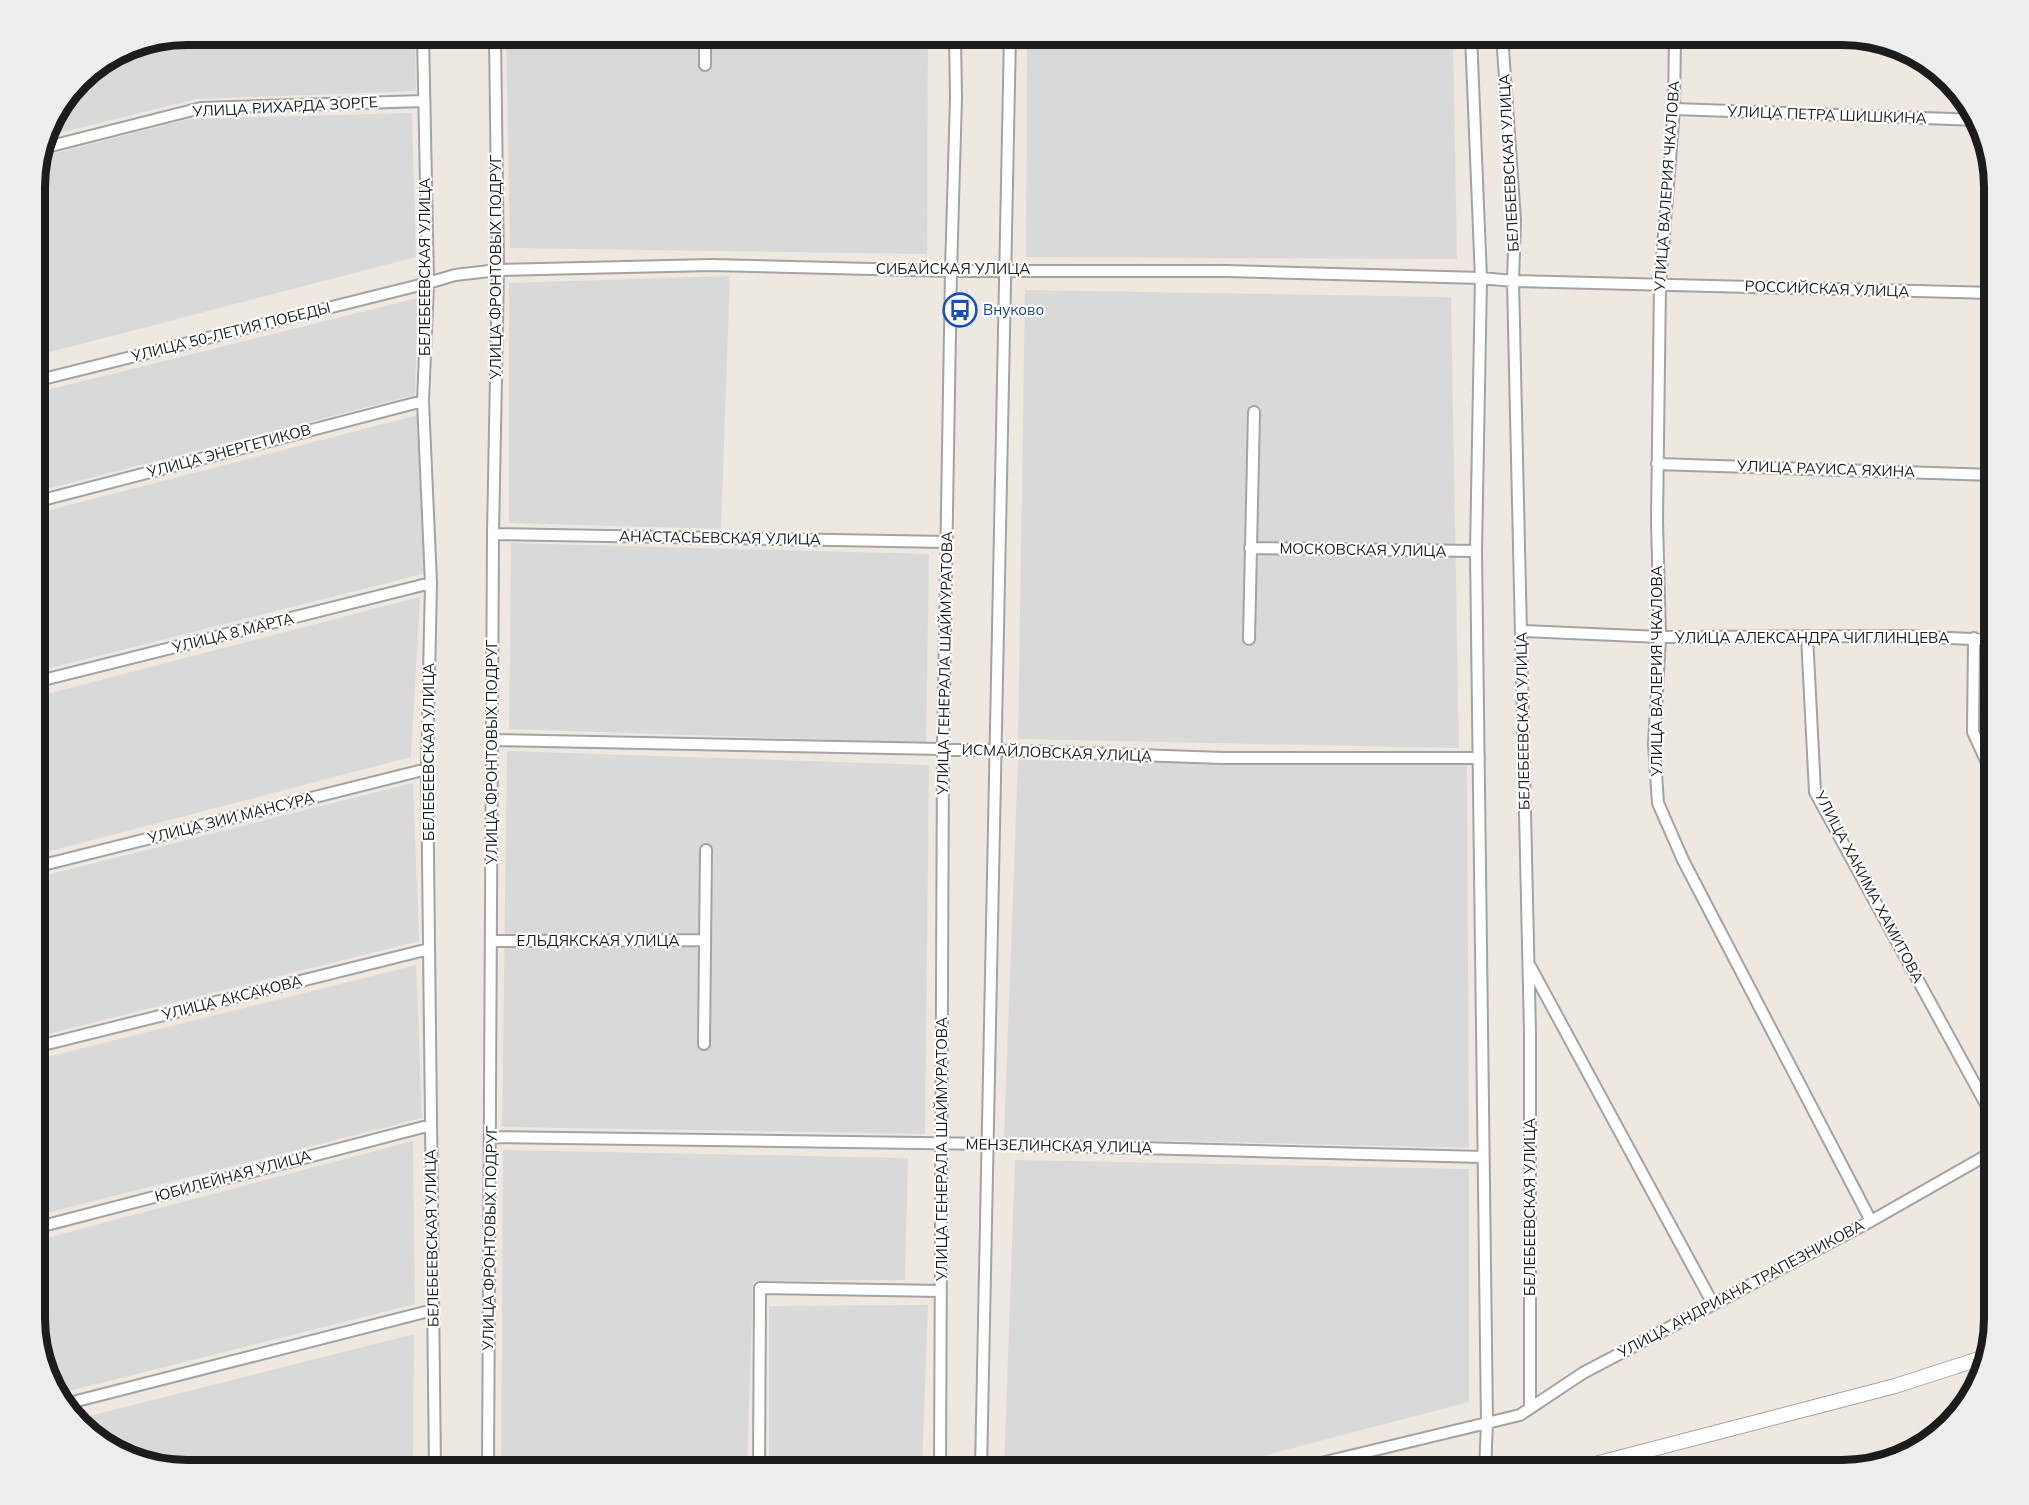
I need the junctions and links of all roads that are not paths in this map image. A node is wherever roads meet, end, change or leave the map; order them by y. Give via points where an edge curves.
1 (423, 45) edge
2 (495, 45) edge
3 (705, 45) edge
4 (955, 45) edge
5 (1010, 45) edge
6 (1471, 45) edge
7 (1503, 45) edge
8 (1675, 45) edge
9 (705, 65) dead end
10 (424, 101) junction
11 (1674, 109) junction
12 (1966, 120) edge
13 (51, 146) edge
14 (1004, 269) junction
15 (498, 270) junction
16 (951, 271) junction
17 (1480, 278) junction
18 (1513, 281) junction
19 (428, 283) junction
20 (1660, 284) junction
21 (1984, 293) edge
22 (45, 379) edge
23 (423, 401) junction
24 (1254, 412) dead end
25 (1657, 464) junction
26 (1984, 475) edge
27 (45, 499) edge
28 (493, 534) junction
29 (947, 542) junction
30 (1250, 548) junction
31 (1476, 551) junction
32 (431, 583) junction
33 (1522, 631) junction
34 (1807, 636) junction
35 (1660, 637) junction
36 (1974, 638) junction
37 (1249, 639) dead end
38 (1984, 639) edge
39 (45, 680) edge
40 (492, 740) junction
41 (943, 750) junction
42 (994, 750) junction
43 (1984, 756) edge
44 (1479, 758) junction
45 (427, 769) junction
46 (706, 850) dead end
47 (45, 864) edge
48 (704, 940) junction
49 (492, 941) junction
50 (429, 949) junction
51 (1528, 963) junction
52 (704, 1044) dead end
53 (45, 1045) edge
54 (1984, 1099) edge
55 (431, 1125) junction
56 (491, 1137) junction
57 (942, 1144) junction
58 (989, 1144) junction
59 (1483, 1157) junction
60 (1984, 1157) edge
61 (1871, 1221) junction
62 (45, 1225) edge
63 (941, 1291) junction
64 (1713, 1304) junction
65 (433, 1310) junction
66 (1977, 1359) edge
67 (72, 1402) edge
68 (1530, 1408) junction
69 (1487, 1423) junction
70 (435, 1460) edge
71 (488, 1460) edge
72 (759, 1460) edge
73 (940, 1460) edge
74 (981, 1460) edge
75 (1333, 1460) edge
76 (1485, 1460) edge
77 (1610, 1460) edge

1 - 10 street, БЕЛЕБЕЕВСКАЯ УЛИЦА
2 - 15 street, УЛИЦА ФРОНТОВЫХ ПОДРУГ
3 - 9 street
4 - 16 street, УЛИЦА ГЕНЕРАЛА ШАЙМУРАТОВА
5 - 14 street
6 - 17 street
7 - 18 street, БЕЛЕБЕЕВСКАЯ УЛИЦА via 1515,220
8 - 11 street, УЛИЦА ВАЛЕРИЯ ЧКАЛОВА
10 - 13 street, УЛИЦА РИХАРДА ЗОРГЕ via 201,108
10 - 19 street, БЕЛЕБЕЕВСКАЯ УЛИЦА
11 - 12 street, УЛИЦА ПЕТРА ШИШКИНА
11 - 20 street, УЛИЦА ВАЛЕРИЯ ЧКАЛОВА
14 - 16 street, СИБАЙСКАЯ УЛИЦА
14 - 17 street, СИБАЙСКАЯ УЛИЦА
14 - 42 street
15 - 16 street, СИБАЙСКАЯ УЛИЦА via 711,265
15 - 19 street, СИБАЙСКАЯ УЛИЦА via 455,274
15 - 28 street, УЛИЦА ФРОНТОВЫХ ПОДРУГ
16 - 29 street, УЛИЦА ГЕНЕРАЛА ШАЙМУРАТОВА
17 - 18 street, СИБАЙСКАЯ УЛИЦА
17 - 31 street
18 - 20 street, РОССИЙСКАЯ УЛИЦА
18 - 33 street, БЕЛЕБЕЕВСКАЯ УЛИЦА
19 - 22 street, УЛИЦА 50-ЛЕТИЯ ПОБЕДЫ
19 - 23 street, БЕЛЕБЕЕВСКАЯ УЛИЦА
20 - 21 street, РОССИЙСКАЯ УЛИЦА
20 - 25 street, УЛИЦА ВАЛЕРИЯ ЧКАЛОВА
23 - 27 street, УЛИЦА ЭНЕРГЕТИКОВ
23 - 32 street, БЕЛЕБЕЕВСКАЯ УЛИЦА
24 - 30 street
25 - 26 street, УЛИЦА РАУИСА ЯХИНА
25 - 35 street, УЛИЦА ВАЛЕРИЯ ЧКАЛОВА
28 - 29 street, АНАСТАСЬЕВСКАЯ УЛИЦА
28 - 40 street, УЛИЦА ФРОНТОВЫХ ПОДРУГ
29 - 41 street, УЛИЦА ГЕНЕРАЛА ШАЙМУРАТОВА
30 - 31 street, МОСКОВСКАЯ УЛИЦА
30 - 37 street
31 - 44 street
32 - 39 street, УЛИЦА 8 МАРТА
32 - 45 street, БЕЛЕБЕЕВСКАЯ УЛИЦА
33 - 35 street, УЛИЦА АЛЕКСАНДРА ЧИГЛИНЦЕВА
33 - 51 street, БЕЛЕБЕЕВСКАЯ УЛИЦА
34 - 35 street, УЛИЦА АЛЕКСАНДРА ЧИГЛИНЦЕВА
34 - 36 street, УЛИЦА АЛЕКСАНДРА ЧИГЛИНЦЕВА
34 - 54 street, УЛИЦА ХАКИМА ХАМИТОВА via 1815,792
35 - 61 street, УЛИЦА ВАЛЕРИЯ ЧКАЛОВА via 1654,744 1658,803 1683,860
36 - 38 street, УЛИЦА АЛЕКСАНДРА ЧИГЛИНЦЕВА
36 - 43 street via 1972,732
40 - 41 street, ИСМАЙЛОВСКАЯ УЛИЦА
40 - 49 street, УЛИЦА ФРОНТОВЫХ ПОДРУГ
41 - 42 street, ИСМАЙЛОВСКАЯ УЛИЦА
41 - 57 street, УЛИЦА ГЕНЕРАЛА ШАЙМУРАТОВА
42 - 44 street, ИСМАЙЛОВСКАЯ УЛИЦА via 1223,758
42 - 58 street
44 - 59 street
45 - 47 street, УЛИЦА ЗИИ МАНСУРА
45 - 50 street, БЕЛЕБЕЕВСКАЯ УЛИЦА
46 - 48 street
48 - 49 street, ЕЛЬДЯКСКАЯ УЛИЦА
48 - 52 street
49 - 56 street, УЛИЦА ФРОНТОВЫХ ПОДРУГ
50 - 53 street, УЛИЦА АКСАКОВА
50 - 55 street, БЕЛЕБЕЕВСКАЯ УЛИЦА
51 - 64 street
51 - 68 street, БЕЛЕБЕЕВСКАЯ УЛИЦА
55 - 62 street, ЮБИЛЕЙНАЯ УЛИЦА
55 - 65 street, БЕЛЕБЕЕВСКАЯ УЛИЦА
56 - 57 street, МЕНЗЕЛИНСКАЯ УЛИЦА
56 - 71 street, УЛИЦА ФРОНТОВЫХ ПОДРУГ
57 - 58 street, МЕНЗЕЛИНСКАЯ УЛИЦА
57 - 63 street, УЛИЦА ГЕНЕРАЛА ШАЙМУРАТОВА
58 - 59 street, МЕНЗЕЛИНСКАЯ УЛИЦА
58 - 74 street
59 - 69 street
60 - 61 street, УЛИЦА АНДРИАНА ТРАПЕЗНИКОВА
61 - 64 street, УЛИЦА АНДРИАНА ТРАПЕЗНИКОВА
63 - 72 street, УЛИЦА ГЕНЕРАЛА ШАЙМУРАТОВА via 760,1288
63 - 73 street, УЛИЦА ГЕНЕРАЛА ШАЙМУРАТОВА
64 - 68 street, УЛИЦА АНДРИАНА ТРАПЕЗНИКОВА via 1583,1373
65 - 67 street
65 - 70 street, БЕЛЕБЕЕВСКАЯ УЛИЦА
66 - 77 street via 1895,1386
68 - 69 street, УЛИЦА АНДРИАНА ТРАПЕЗНИКОВА via 1520,1415
69 - 75 street, УЛИЦА АНДРИАНА ТРАПЕЗНИКОВА
69 - 76 street

